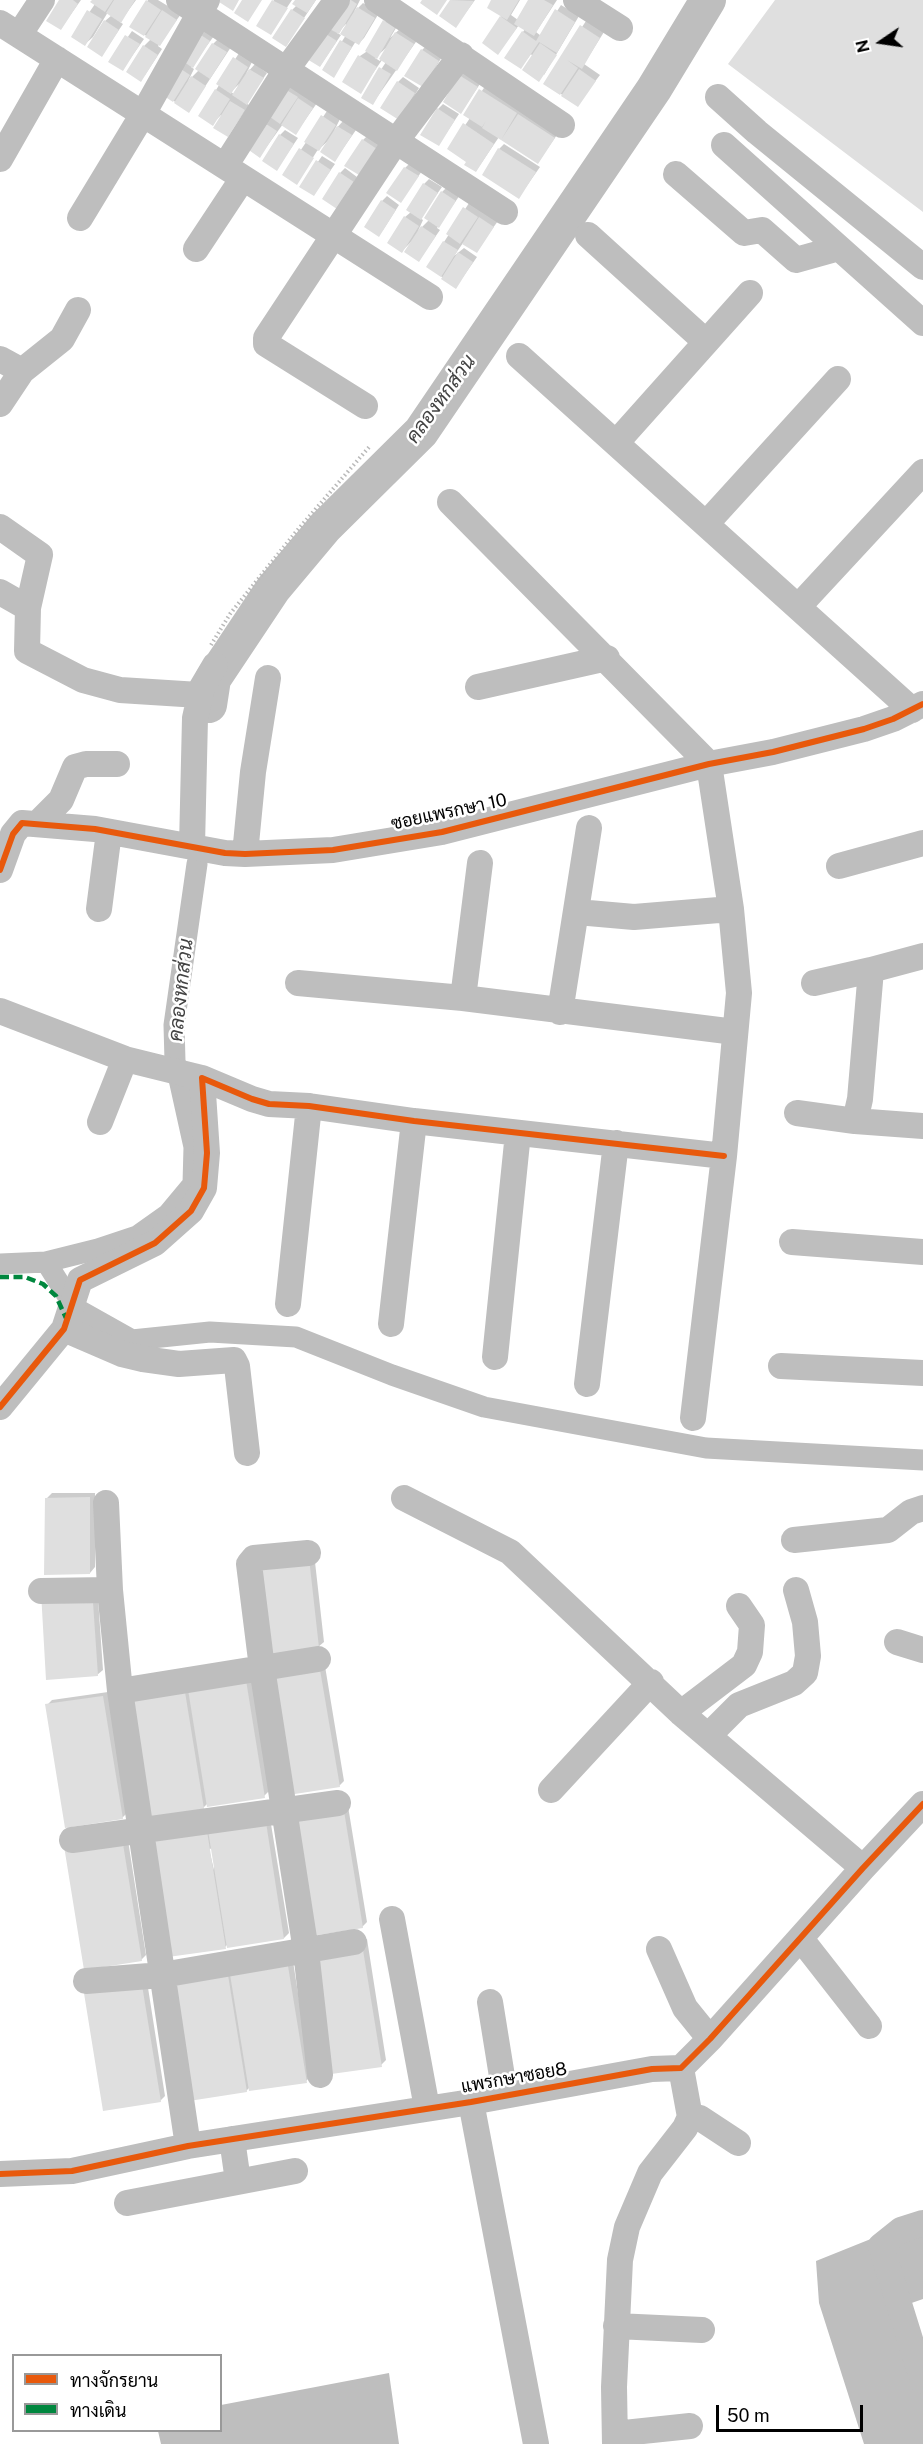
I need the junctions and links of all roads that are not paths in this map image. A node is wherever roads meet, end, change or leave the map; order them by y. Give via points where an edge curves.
1 (42, 0) edge
2 (337, 0) edge
3 (377, 0) edge
4 (580, 1) edge
5 (195, 4) edge
6 (620, 28) dead end
7 (10, 29) edge
8 (461, 55) junction
9 (57, 59) junction
10 (286, 70) junction
11 (718, 97) dead end
12 (143, 114) junction
13 (562, 125) dead end
14 (396, 141) junction
15 (724, 145) dead end
16 (0, 159) edge
17 (234, 172) junction
18 (675, 174) dead end
19 (505, 212) dead end
20 (80, 218) dead end
21 (334, 235) junction
22 (588, 235) dead end
23 (839, 248) junction
24 (196, 249) dead end
25 (923, 267) edge
26 (750, 293) dead end
27 (430, 297) dead end
28 (78, 310) dead end
29 (923, 323) edge
30 (706, 342) junction
31 (519, 356) dead end
32 (0, 359) edge
33 (22, 371) junction
34 (838, 379) dead end
35 (0, 404) edge
36 (365, 406) dead end
37 (616, 443) junction
38 (923, 472) edge
39 (450, 502) dead end
40 (706, 524) junction
41 (0, 527) edge
42 (0, 592) edge
43 (798, 607) junction
44 (28, 608) junction
45 (211, 658) road end
46 (607, 658) junction
47 (268, 678) dead end
48 (478, 687) dead end
49 (200, 695) junction
50 (918, 707) edge
51 (117, 764) dead end
52 (709, 764) junction
53 (38, 823) junction
54 (589, 828) dead end
55 (109, 832) junction
56 (923, 843) edge
57 (192, 846) junction
58 (245, 854) junction
59 (480, 862) dead end
60 (839, 866) dead end
61 (0, 870) edge
62 (99, 909) dead end
63 (731, 909) junction
64 (577, 912) junction
65 (923, 957) edge
66 (871, 970) junction
67 (297, 983) dead end
68 (814, 983) dead end
69 (463, 998) junction
70 (0, 1011) edge
71 (560, 1012) junction
72 (735, 1032) junction
73 (134, 1061) junction
74 (197, 1076) junction
75 (309, 1106) junction
76 (797, 1113) dead end
77 (414, 1120) junction
78 (855, 1121) junction
79 (100, 1122) dead end
80 (923, 1126) edge
81 (518, 1133) junction
82 (616, 1143) junction
83 (724, 1156) junction
84 (792, 1242) dead end
85 (923, 1252) edge
86 (288, 1304) dead end
87 (67, 1322) junction
88 (392, 1323) dead end
89 (495, 1357) dead end
90 (782, 1366) dead end
91 (923, 1373) edge
92 (587, 1384) dead end
93 (0, 1407) edge
94 (693, 1418) dead end
95 (247, 1453) dead end
96 (404, 1498) dead end
97 (106, 1503) dead end
98 (923, 1508) edge
99 (794, 1540) dead end
100 (308, 1553) dead end
101 (110, 1590) junction
102 (796, 1590) dead end
103 (41, 1591) dead end
104 (740, 1606) dead end
105 (897, 1642) dead end
106 (923, 1650) edge
107 (318, 1659) dead end
108 (261, 1668) junction
109 (651, 1682) junction
110 (120, 1691) junction
111 (681, 1713) junction
112 (708, 1736) junction
113 (551, 1790) dead end
114 (339, 1803) dead end
115 (923, 1804) edge
116 (283, 1810) junction
117 (140, 1829) junction
118 (72, 1840) dead end
119 (863, 1868) junction
120 (392, 1918) dead end
121 (801, 1939) junction
122 (354, 1942) dead end
123 (659, 1949) dead end
124 (306, 1951) junction
125 (162, 1975) junction
126 (86, 1981) dead end
127 (490, 2002) dead end
128 (869, 2026) dead end
129 (710, 2039) junction
130 (681, 2068) junction
131 (320, 2075) dead end
132 (506, 2095) junction
133 (471, 2102) junction
134 (428, 2108) junction
135 (690, 2116) junction
136 (232, 2139) junction
137 (738, 2143) dead end
138 (188, 2146) junction
139 (295, 2171) dead end
140 (0, 2174) edge
141 (238, 2181) junction
142 (127, 2203) dead end
143 (923, 2223) edge
144 (913, 2312) edge
145 (616, 2326) junction
146 (702, 2330) dead end
147 (923, 2381) edge
148 (690, 2426) dead end
149 (615, 2439) edge
150 (536, 2444) edge

1 - 7 street
2 - 10 street
3 - 8 street
4 - 6 street
5 - 10 street
5 - 12 street
7 - 9 street
8 - 13 street
8 - 14 street
9 - 12 street
9 - 16 street
10 - 14 street
10 - 17 street
11 - 25 street
12 - 17 street
12 - 20 street
14 - 19 street
14 - 21 street
15 - 23 street
17 - 21 street
17 - 24 street
18 - 23 street via 744,233 762,230 796,260
21 - 27 street
21 - 36 street via 266,338 266,344
22 - 30 street
23 - 29 street
26 - 30 street
28 - 33 street via 62,339
30 - 37 street
31 - 37 street
32 - 33 street
33 - 35 street
34 - 40 street
37 - 40 street
38 - 43 street
39 - 46 street
40 - 43 street
41 - 44 street via 40,555
42 - 44 street
43 - 50 street
44 - 49 street via 27,651 83,680 120,690
45 - 49 street
46 - 48 street
46 - 52 street
47 - 58 street
49 - 57 street via 195,718
50 - 52 street, ซอยแพรกษา 10 via 864,729
51 - 53 street via 75,767 61,800
52 - 58 street, ซอยแพรกษา 10 via 442,832 333,850
52 - 63 street
53 - 55 street, ซอยแพรกษา 10
53 - 61 street, ซอยแพรกษา 10 via 22,823 12,834
54 - 64 street
55 - 57 street, ซอยแพรกษา 10
55 - 62 street
56 - 60 street
57 - 58 street, ซอยแพรกษา 10
59 - 69 street
63 - 64 street via 634,917
63 - 72 street via 739,993
64 - 71 street
65 - 66 street
66 - 68 street
66 - 78 street
67 - 69 street
69 - 71 street
70 - 73 street
71 - 72 street
72 - 83 street
73 - 74 street
73 - 79 street
74 - 75 street via 260,1101
74 - 87 street via 207,1153 204,1188 191,1211 155,1243 80,1280
75 - 77 street
75 - 86 street
76 - 78 street
77 - 81 street
77 - 88 street
78 - 80 street
81 - 82 street
81 - 89 street
82 - 83 street
82 - 92 street
83 - 94 street
84 - 85 street
87 - 93 street
87 - 95 street via 122,1354 143,1359 179,1364 234,1360
90 - 91 street
96 - 109 street via 510,1551
97 - 101 street
98 - 99 street via 888,1530
100 - 108 street via 254,1558 250,1562
101 - 103 street
101 - 110 street
102 - 112 street via 805,1622 805,1673 794,1683 739,1705
104 - 111 street via 752,1625 750,1652 744,1665
105 - 106 street
107 - 108 street
108 - 110 street
108 - 116 street
109 - 111 street
109 - 113 street
110 - 117 street
111 - 112 street
112 - 119 street
114 - 116 street
115 - 119 street
116 - 117 street
116 - 124 street
117 - 118 street
117 - 125 street
119 - 121 street
120 - 134 street
121 - 128 street
121 - 129 street
122 - 124 street
123 - 129 street via 685,2008
124 - 125 street
124 - 131 street
125 - 126 street
125 - 138 street
127 - 132 street
129 - 130 street
130 - 132 street, แพรกษาซอย8 via 652,2068
130 - 135 street
132 - 133 street, แพรกษาซอย8
133 - 134 street, แพรกษาซอย8
133 - 150 street
134 - 136 street, แพรกษาซอย8
135 - 137 street via 700,2118
135 - 145 street via 650,2173 627,2226 620,2260
136 - 138 street, แพรกษาซอย8
136 - 141 street
138 - 140 street, แพรกษาซอย8 via 72,2171
139 - 141 street
141 - 142 street
143 - 144 street via 901,2230 881,2246
144 - 147 street
145 - 146 street
145 - 149 street
148 - 149 street

